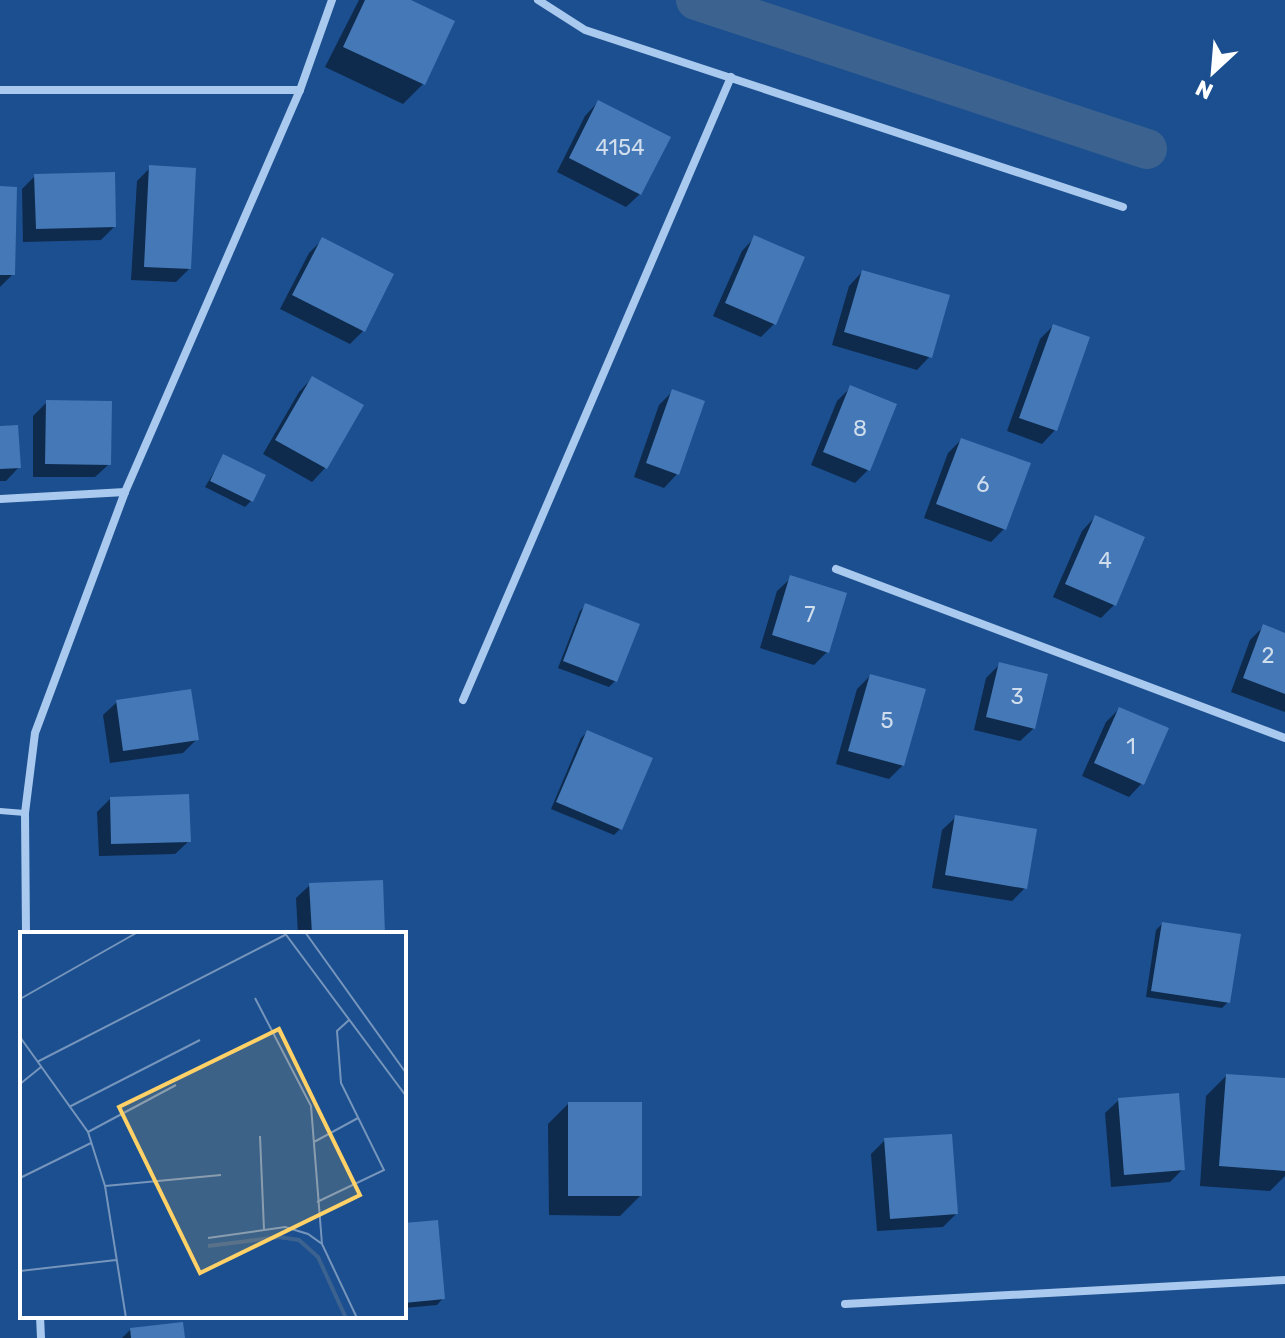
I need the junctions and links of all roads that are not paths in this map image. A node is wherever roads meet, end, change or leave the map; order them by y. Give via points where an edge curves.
1 (332, 0) edge
2 (538, 0) edge
3 (731, 77) junction
4 (0, 90) edge
5 (300, 90) junction
6 (1123, 207) dead end
7 (125, 492) junction
8 (0, 499) edge
9 (836, 569) dead end
10 (463, 700) dead end
11 (1285, 738) edge
12 (0, 811) edge
13 (25, 813) junction
14 (26, 932) edge
15 (1285, 1280) edge
16 (845, 1304) dead end
17 (40, 1318) edge
18 (41, 1338) edge

1 - 5 street
2 - 3 street via 585,30
3 - 6 street
3 - 10 street
4 - 5 street
5 - 7 street
7 - 8 street
7 - 13 street via 35,733
9 - 11 street
12 - 13 lane
13 - 14 street
15 - 16 street
17 - 18 street

